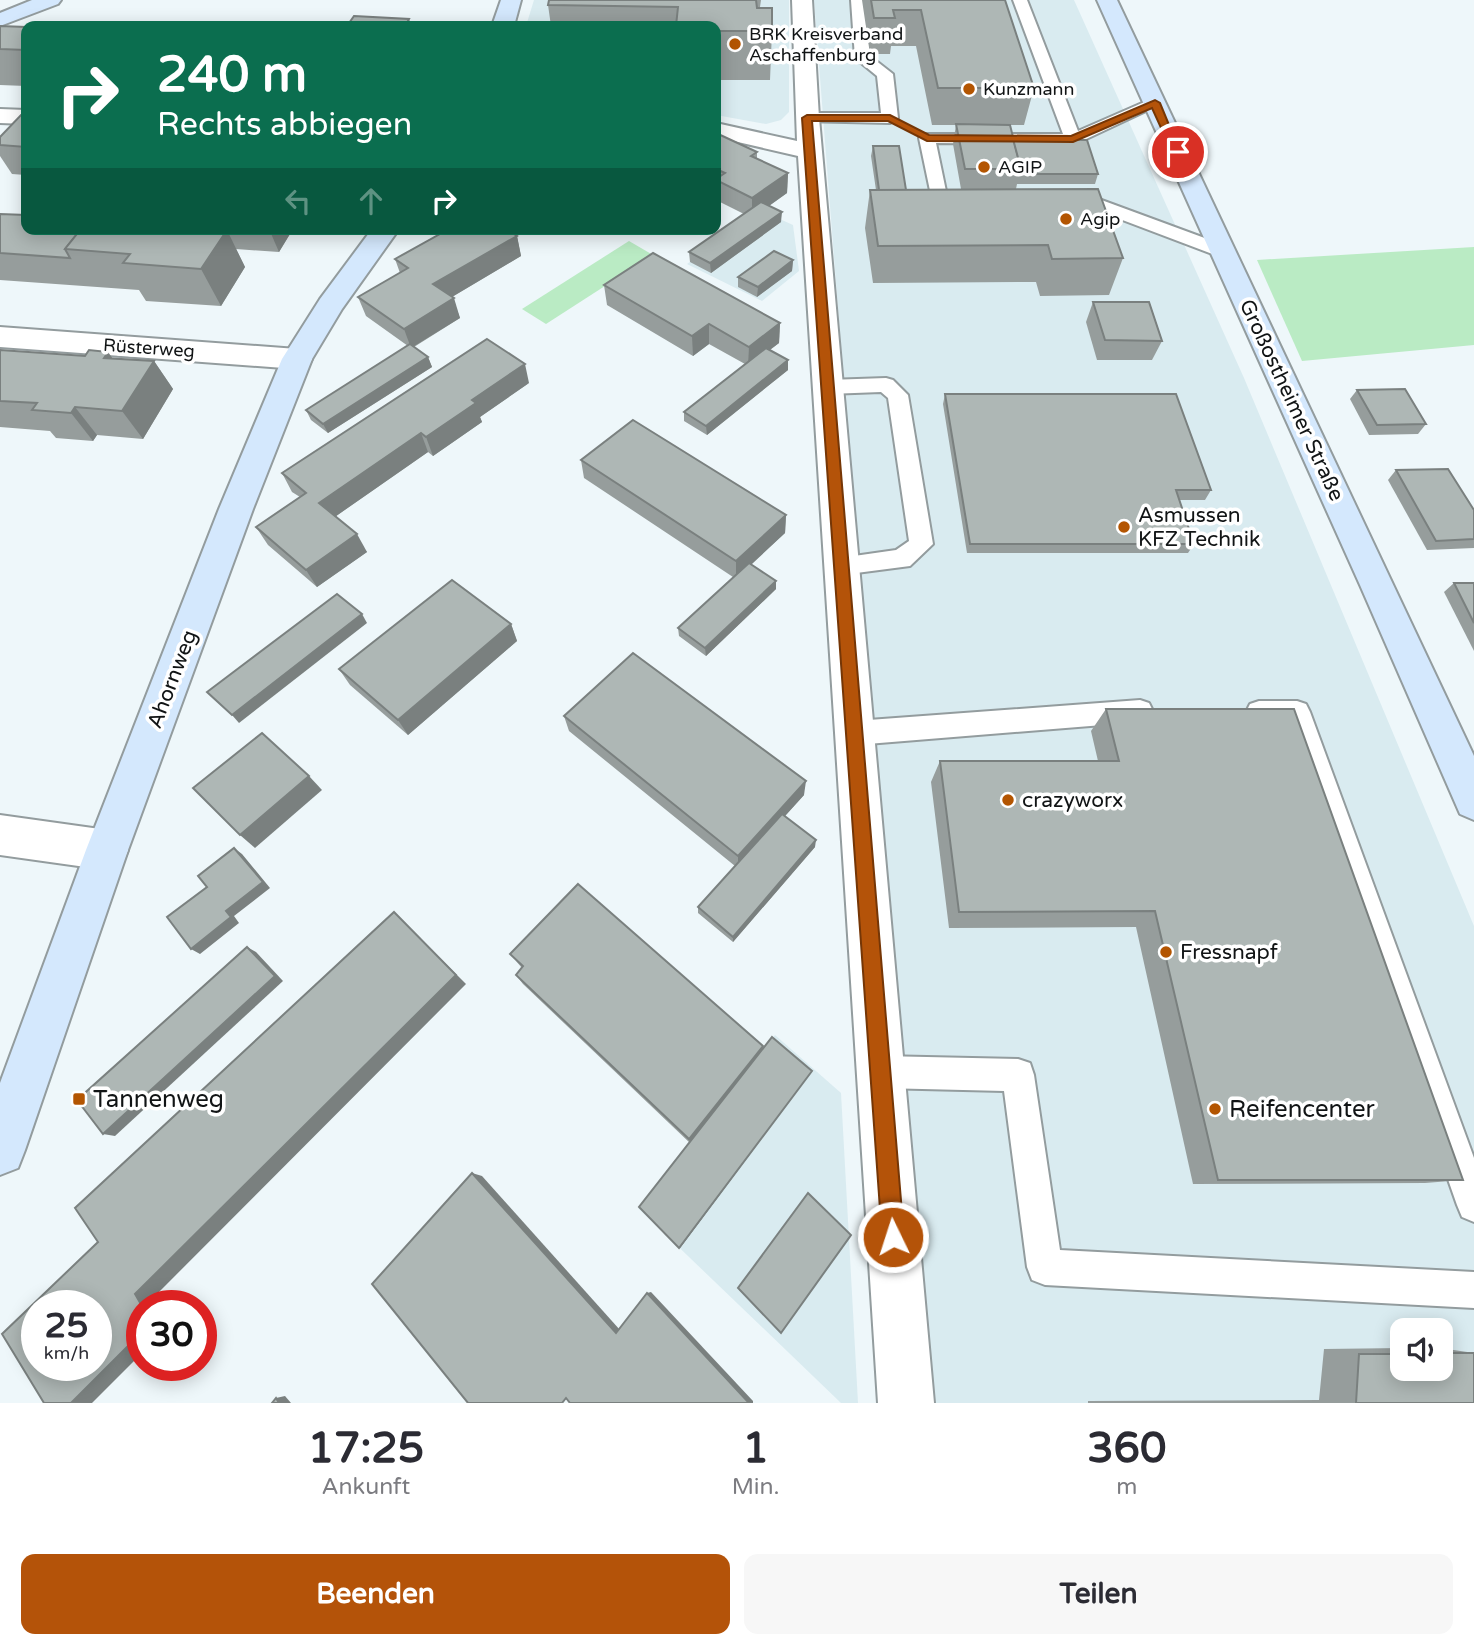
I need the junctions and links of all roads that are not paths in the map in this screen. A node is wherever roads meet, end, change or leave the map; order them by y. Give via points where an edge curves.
1 (51, 0) edge
2 (511, 0) edge
3 (802, 0) edge
4 (858, 0) edge
5 (1020, 0) edge
6 (1107, 0) edge
7 (0, 20) edge
8 (504, 21) edge
9 (1155, 103) junction
10 (0, 116) edge
11 (21, 117) edge
12 (900, 124) junction
13 (721, 130) edge
14 (809, 135) junction
15 (927, 138) junction
16 (1022, 138) junction
17 (1048, 139) junction
18 (1073, 139) junction
19 (1026, 158) edge
20 (1053, 161) edge
21 (1058, 184) edge
22 (985, 201) edge
23 (1055, 202) joint
24 (1093, 211) junction
25 (382, 235) edge
26 (1222, 251) junction
27 (0, 337) edge
28 (297, 359) junction
29 (828, 387) junction
30 (841, 566) junction
31 (1167, 711) edge
32 (1232, 712) edge
33 (855, 733) junction
34 (1474, 801) edge
35 (0, 835) edge
36 (107, 850) junction
37 (881, 1072) junction
38 (0, 1150) edge
39 (1474, 1205) edge
40 (1474, 1290) edge
41 (906, 1403) edge

1 - 7 main road
2 - 8 main road
3 - 14 street
4 - 12 lane via 863,58 885,74
5 - 18 lane
6 - 9 main road, Großostheimer Straße
9 - 18 lane
9 - 26 main road, Großostheimer Straße
10 - 11 street
12 - 14 lane
12 - 15 lane
13 - 14 street
14 - 29 street
15 - 16 lane
15 - 22 lane via 939,201
16 - 17 lane
16 - 19 lane
17 - 18 lane
17 - 20 lane
18 - 24 lane
21 - 23 lane
23 - 24 lane
24 - 26 lane via 1132,218
25 - 28 main road, Ahornweg
26 - 34 main road, Großostheimer Straße
27 - 28 street, Rüsterweg
28 - 36 main road, Ahornweg
29 - 30 street
29 - 30 lane via 886,385 898,395 921,544 902,559
30 - 33 street
31 - 33 lane via 1115,710
32 - 39 lane via 1297,712
33 - 37 street
35 - 36 street
36 - 38 main road, Ahornweg
37 - 40 lane via 1018,1075 1045,1267
37 - 41 street

